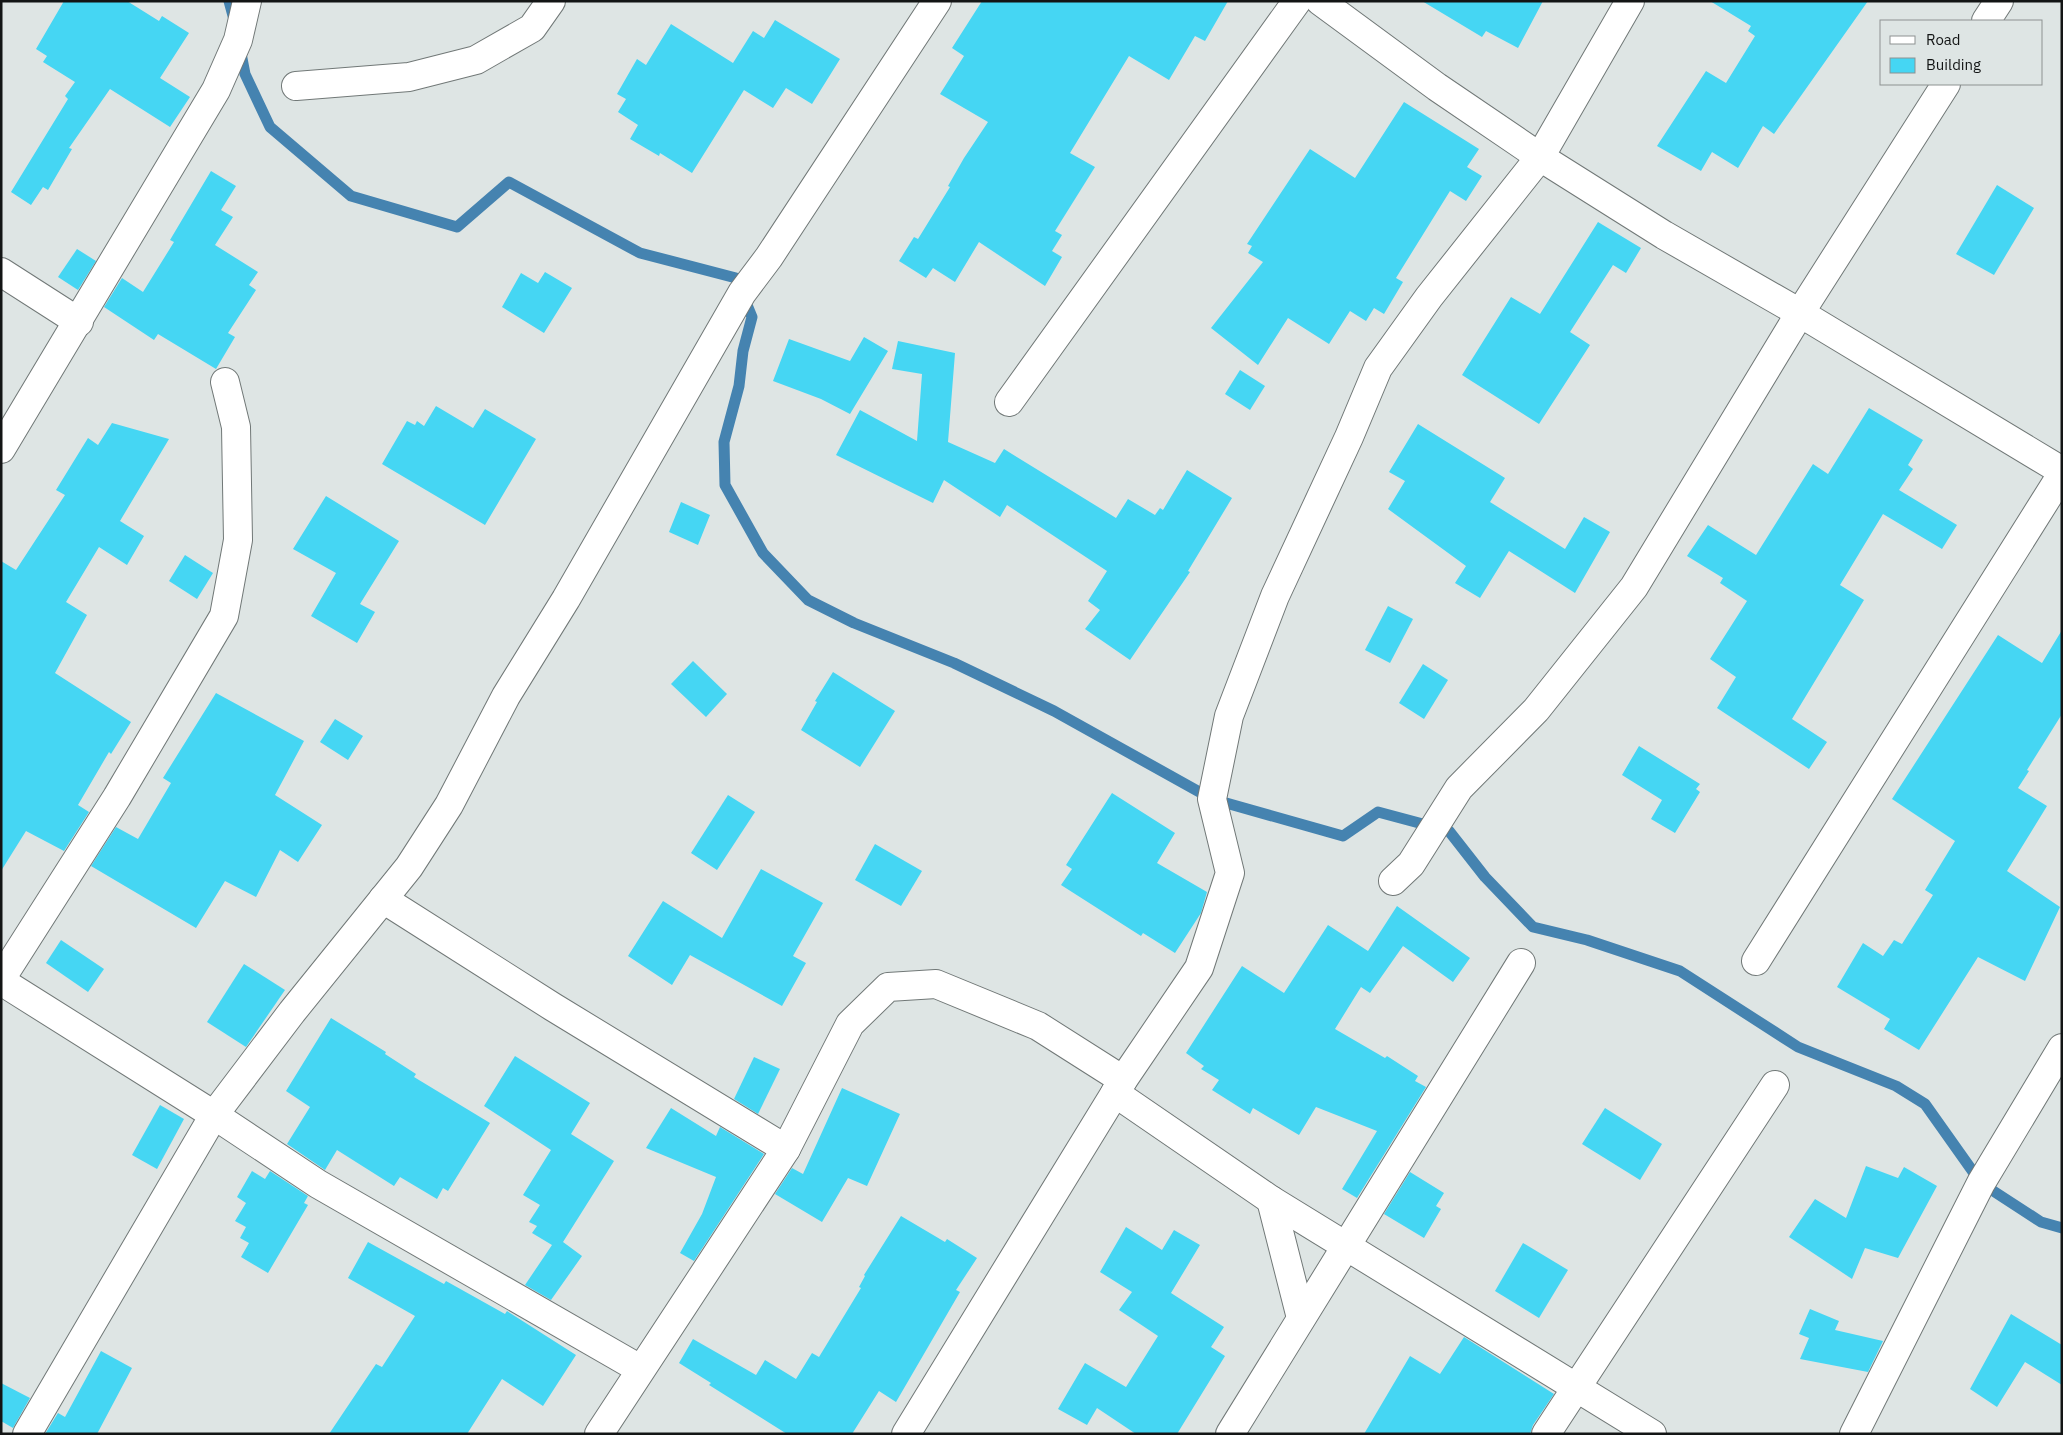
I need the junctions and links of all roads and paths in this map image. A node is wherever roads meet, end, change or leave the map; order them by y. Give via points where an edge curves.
1 (248, 1) edge
2 (551, 1) edge
3 (937, 1) edge
4 (1297, 1) edge
5 (1320, 1) edge
6 (1630, 1) edge
7 (1999, 1) edge
8 (1987, 20) edge
9 (1945, 85) edge
10 (296, 86) dead end
11 (1540, 157) junction
12 (1, 272) edge
13 (1800, 313) junction
14 (79, 322) junction
15 (225, 382) dead end
16 (1009, 402) dead end
17 (1, 449) edge
18 (2062, 473) edge
19 (1393, 881) dead end
20 (383, 899) junction
21 (1756, 962) dead end
22 (1522, 963) dead end
23 (1, 980) edge
24 (2062, 1048) edge
25 (1775, 1085) dead end
26 (1119, 1086) junction
27 (214, 1115) junction
28 (786, 1149) junction
29 (1271, 1200) junction
30 (1345, 1246) junction
31 (1301, 1318) junction
32 (640, 1369) junction
33 (1575, 1387) junction
34 (27, 1434) edge
35 (599, 1434) edge
36 (906, 1434) edge
37 (1230, 1434) edge
38 (1546, 1434) edge
39 (1652, 1434) edge
40 (1854, 1434) edge

1 - 14 street via 238,40 216,90
2 - 10 street via 532,28 476,60 409,76
3 - 20 street via 742,293 566,599 506,696 449,806 409,867
4 - 16 street
5 - 11 street
6 - 11 street
7 - 8 street
9 - 13 street
11 - 13 street via 1664,235
11 - 26 street via 1429,297 1378,368 1275,596 1229,716 1212,799 1230,873 1199,968
12 - 14 street
13 - 18 street
13 - 19 street via 1634,587 1536,710 1460,788 1411,864
14 - 17 street
15 - 23 street via 236,427 238,540 224,616 122,788
18 - 21 street
20 - 27 street
20 - 28 street
22 - 30 street
23 - 27 street
24 - 40 street via 1981,1183
25 - 33 street
26 - 28 street via 1038,1026 936,984 888,987 850,1024
26 - 29 street
26 - 36 street
27 - 32 street via 318,1184
27 - 34 street
28 - 32 street
29 - 30 street
29 - 31 street
30 - 31 street
30 - 33 street
31 - 37 street
32 - 35 street
33 - 38 street
33 - 39 street

